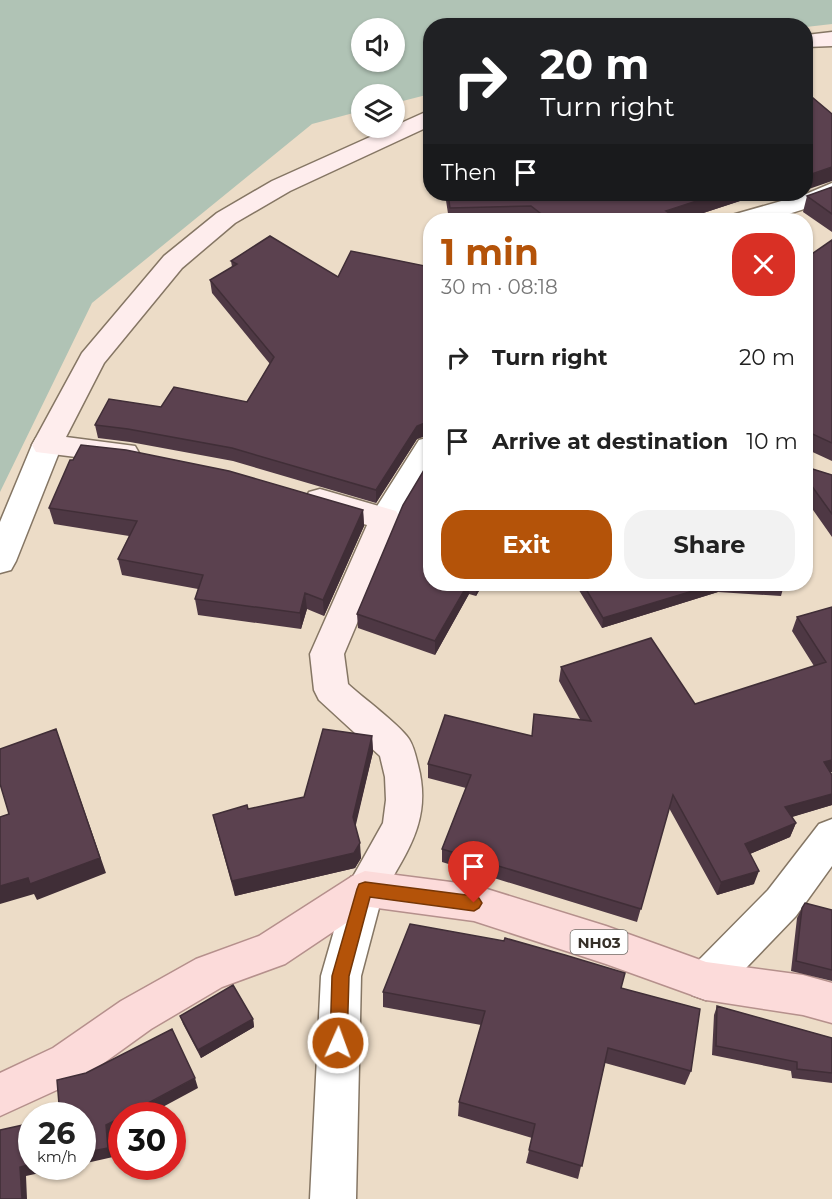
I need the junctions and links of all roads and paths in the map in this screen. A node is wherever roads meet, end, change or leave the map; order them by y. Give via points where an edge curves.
1 (832, 39) edge
2 (813, 40) edge
3 (423, 120) edge
4 (832, 190) edge
5 (813, 197) edge
6 (804, 201) edge
7 (764, 213) edge
8 (47, 445) junction
9 (153, 458) edge
10 (423, 458) edge
11 (298, 493) edge
12 (385, 519) junction
13 (0, 561) edge
14 (832, 836) edge
15 (365, 889) junction
16 (706, 981) junction
17 (832, 1004) edge
18 (0, 1095) edge
19 (333, 1199) edge

1 - 2 main road
3 - 8 main road via 281,186 226,218 172,262 92,359
4 - 5 street
6 - 7 street
8 - 9 main road
8 - 13 street
10 - 12 street
11 - 12 main road
12 - 15 main road via 327,654 331,690 396,749 403,777 401,826
14 - 16 street via 782,903
15 - 16 main road, NH03 via 474,903
15 - 18 main road via 271,951 210,972 136,1015 68,1063
15 - 19 street via 340,976
16 - 17 main road, NH03 via 802,995

